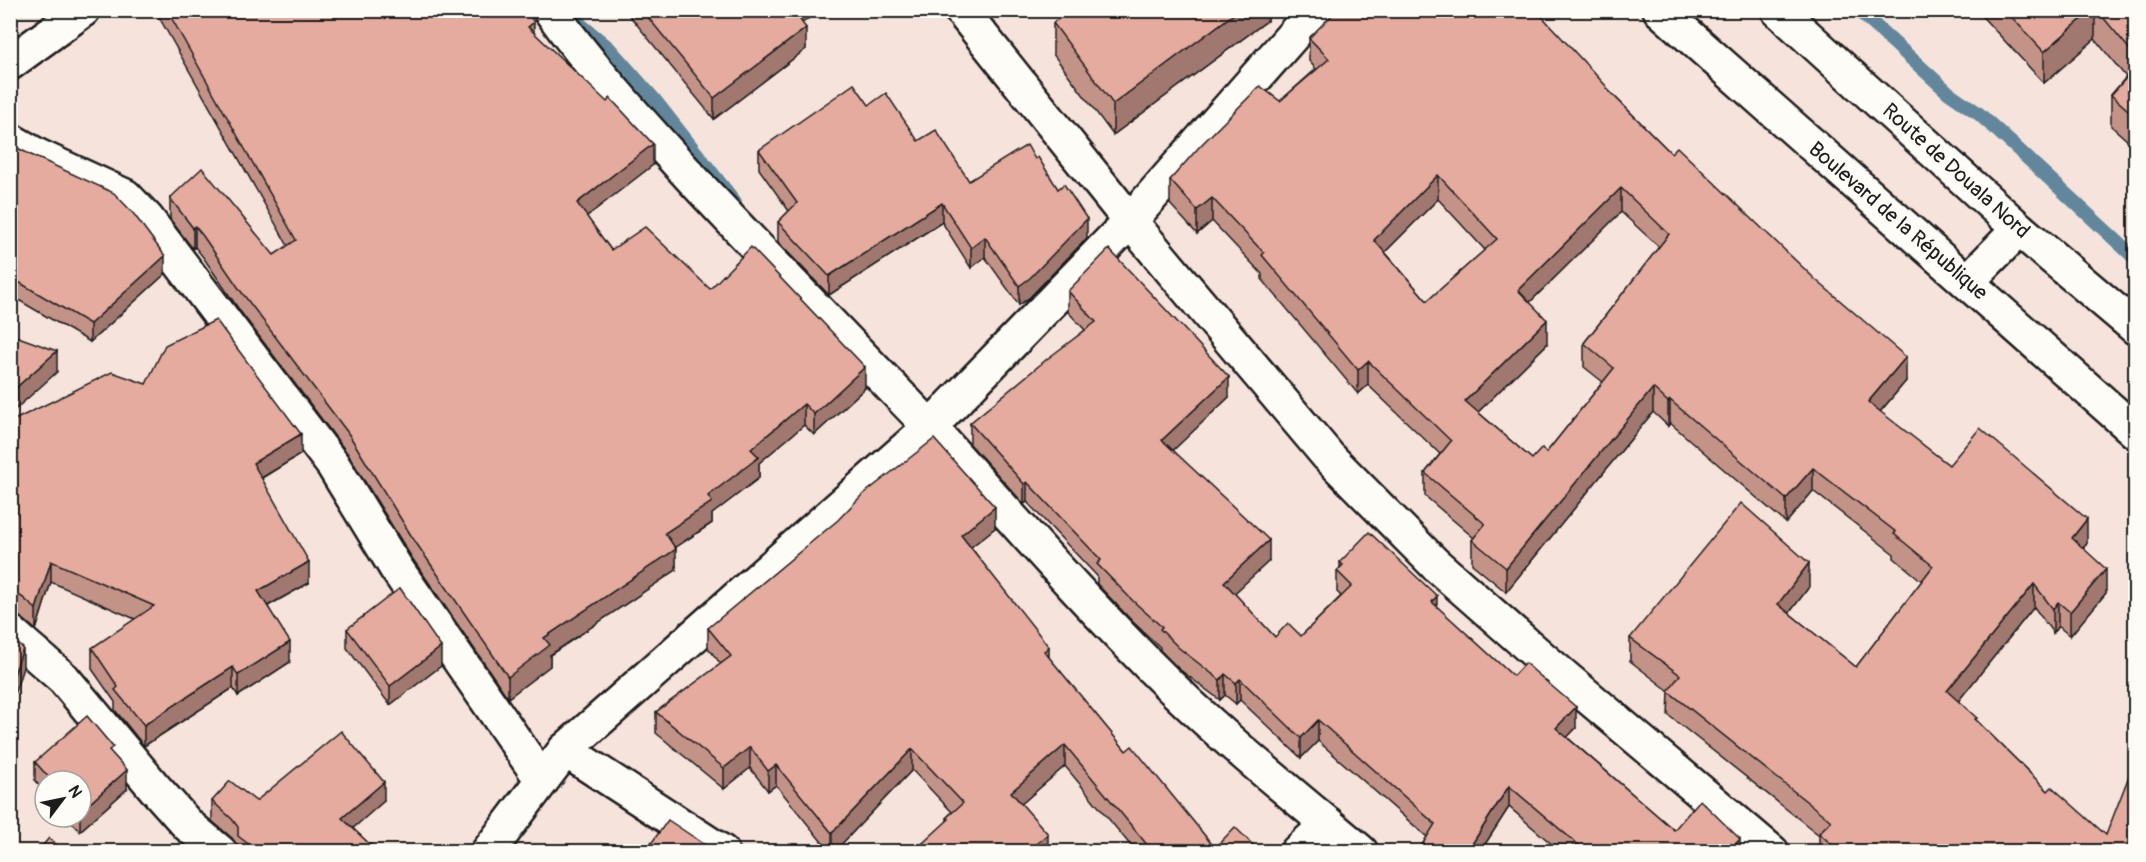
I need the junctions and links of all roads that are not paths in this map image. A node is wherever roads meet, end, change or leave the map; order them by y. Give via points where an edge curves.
1 (83, 10) edge
2 (550, 10) edge
3 (961, 10) edge
4 (1315, 10) edge
5 (1660, 10) edge
6 (1778, 10) edge
7 (10, 63) edge
8 (10, 141) edge
9 (1130, 222) junction
10 (2019, 229) junction
11 (1967, 282) junction
12 (2136, 328) edge
13 (930, 427) junction
14 (2136, 432) edge
15 (10, 632) edge
16 (564, 750) junction
17 (542, 780) junction
18 (1328, 824) junction
19 (220, 852) edge
20 (488, 852) edge
21 (722, 852) edge
22 (1297, 852) edge
23 (1361, 852) edge
24 (1772, 852) edge

1 - 7 street
2 - 13 street via 637,118
3 - 9 street
4 - 9 street
5 - 11 street, Boulevard de la République
6 - 10 street, Route de Douala Nord
8 - 17 street via 125,196 147,219 333,465 396,568
9 - 13 street
9 - 24 street via 1328,456 1435,564
10 - 11 street
10 - 12 street, Route de Douala Nord
11 - 14 street, Boulevard de la République
13 - 16 street
13 - 18 street via 1153,669
15 - 19 street via 64,679 188,825
16 - 17 street
16 - 21 street
17 - 20 street
18 - 22 street
18 - 23 street

